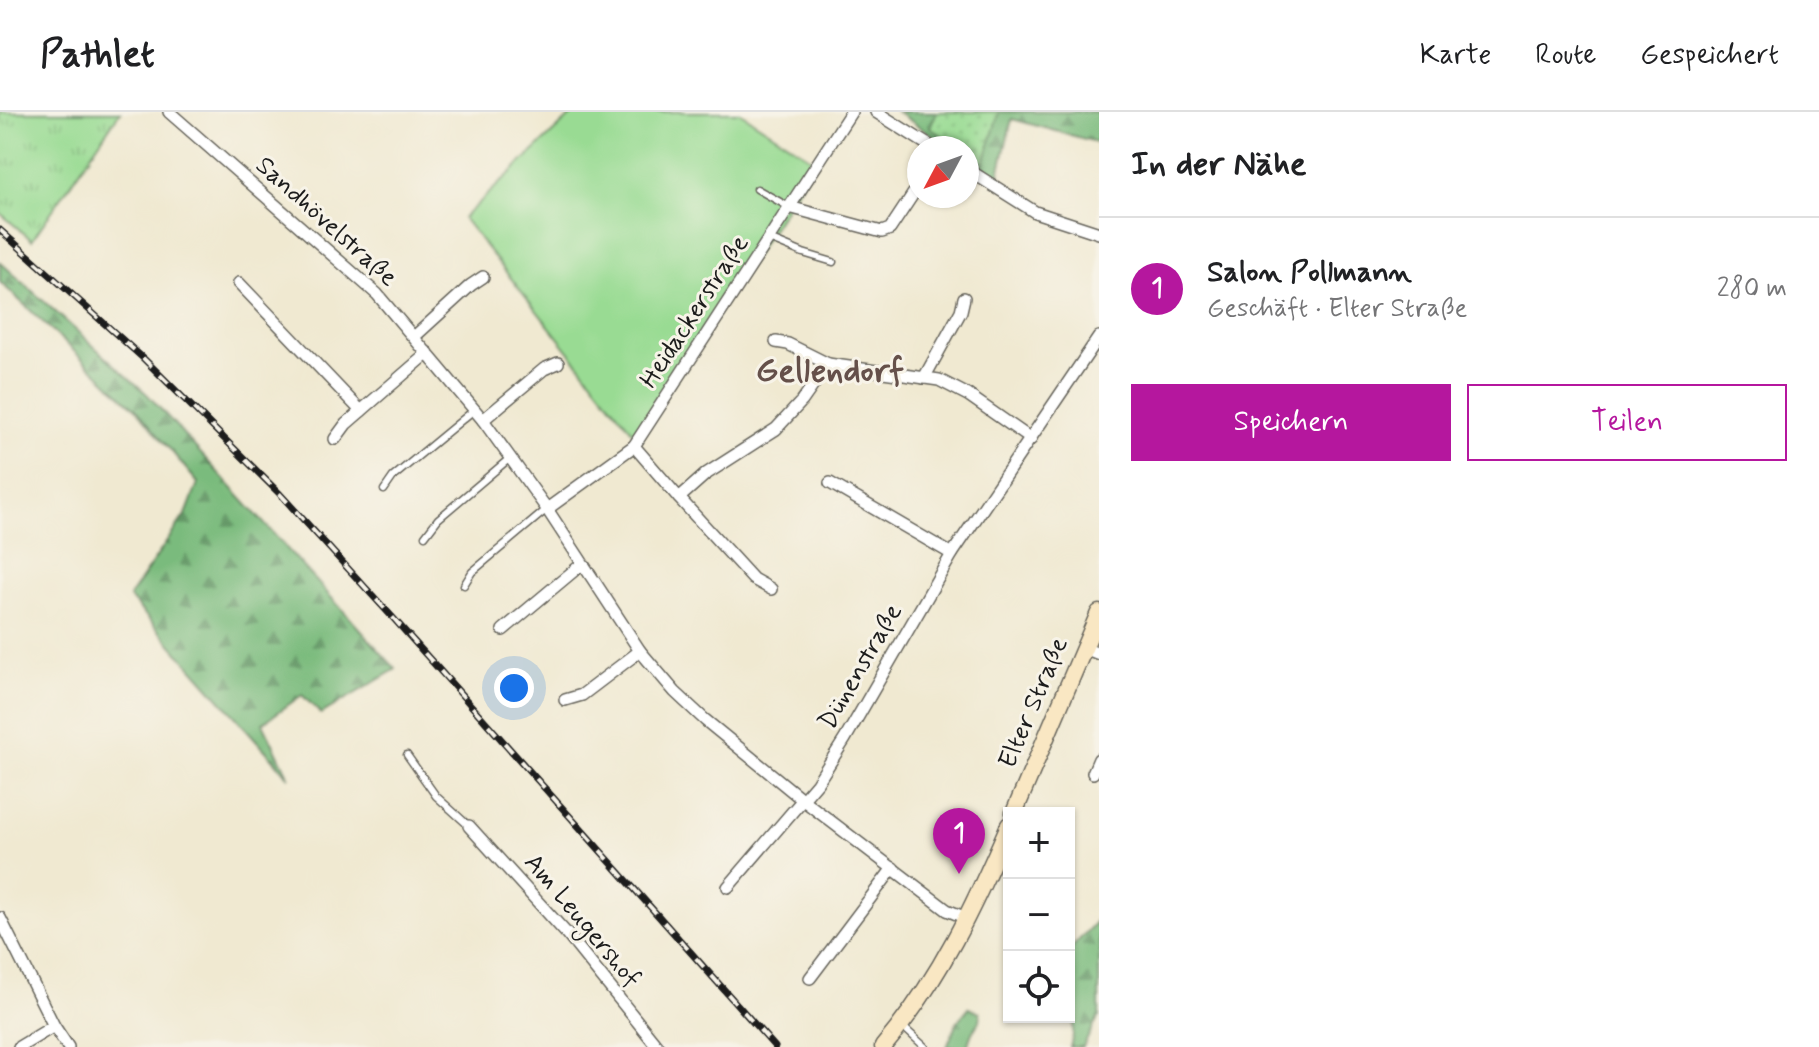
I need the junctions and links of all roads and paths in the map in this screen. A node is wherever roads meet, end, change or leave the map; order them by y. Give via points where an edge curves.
1 (169, 112) edge
2 (851, 112) edge
3 (876, 112) edge
4 (914, 136) edge
5 (979, 177) edge
6 (757, 189) dead end
7 (907, 203) edge
8 (789, 207) junction
9 (1099, 233) edge
10 (768, 239) junction
11 (833, 262) dead end
12 (483, 277) dead end
13 (239, 283) dead end
14 (964, 298) dead end
15 (414, 337) junction
16 (1099, 337) edge
17 (776, 342) dead end
18 (428, 353) junction
19 (558, 363) dead end
20 (828, 364) junction
21 (924, 378) junction
22 (474, 410) junction
23 (361, 411) junction
24 (483, 420) junction
25 (335, 439) dead end
26 (1031, 439) junction
27 (634, 446) junction
28 (510, 458) junction
29 (830, 483) dead end
30 (384, 490) dead end
31 (679, 498) junction
32 (547, 509) junction
33 (425, 536) dead end
34 (952, 554) junction
35 (582, 564) junction
36 (464, 585) dead end
37 (771, 589) dead end
38 (1099, 613) edge
39 (503, 630) dead end
40 (640, 651) junction
41 (1092, 651) edge
42 (565, 700) dead end
43 (407, 755) dead end
44 (1099, 759) edge
45 (1093, 773) dead end
46 (803, 800) junction
47 (1017, 807) edge
48 (469, 826) joint
49 (1003, 838) edge
50 (893, 868) junction
51 (728, 887) dead end
52 (0, 918) edge
53 (966, 918) junction
54 (810, 978) dead end
55 (901, 1025) junction
56 (54, 1026) junction
57 (19, 1047) edge
58 (68, 1047) edge
59 (658, 1047) edge
60 (883, 1047) edge
61 (925, 1047) edge

1 - 15 street, Sandhövelstraße via 377,294
2 - 8 street, Heidackerstraße
3 - 4 street
5 - 9 street via 1035,212
6 - 8 lane
7 - 8 street via 890,229 882,232
8 - 10 street, Heidackerstraße
10 - 11 lane
10 - 27 street, Heidackerstraße
12 - 15 street
13 - 23 street
14 - 21 street
15 - 18 street, Sandhövelstraße
16 - 26 street, Dünenstraße
17 - 20 street
18 - 22 street, Sandhövelstraße
18 - 23 street
19 - 24 street
20 - 21 street
20 - 31 street via 776,429
21 - 26 street via 968,395
22 - 24 street, Sandhövelstraße
22 - 30 lane
23 - 25 street
24 - 28 street, Sandhövelstraße
26 - 34 street, Dünenstraße
27 - 31 street
27 - 32 street, Heidackerstraße
28 - 32 street, Sandhövelstraße
28 - 33 lane
29 - 34 street
31 - 37 street via 753,579
32 - 35 street, Sandhövelstraße
32 - 36 lane via 472,572
34 - 46 street, Dünenstraße via 845,739
35 - 39 street
35 - 40 street, Sandhövelstraße
38 - 41 main road, Elter Straße
40 - 42 street via 582,695
40 - 46 street, Sandhövelstraße via 705,720
41 - 47 main road, Elter Straße
43 - 48 lane via 436,796
44 - 45 street
46 - 50 street, Sandhövelstraße
46 - 51 street
48 - 59 street, Am Leugershof via 567,934
49 - 53 main road
50 - 53 street, Sandhövelstraße via 947,910
50 - 54 street
52 - 56 street
53 - 55 main road
55 - 60 main road
55 - 61 lane
56 - 57 street
56 - 58 street

